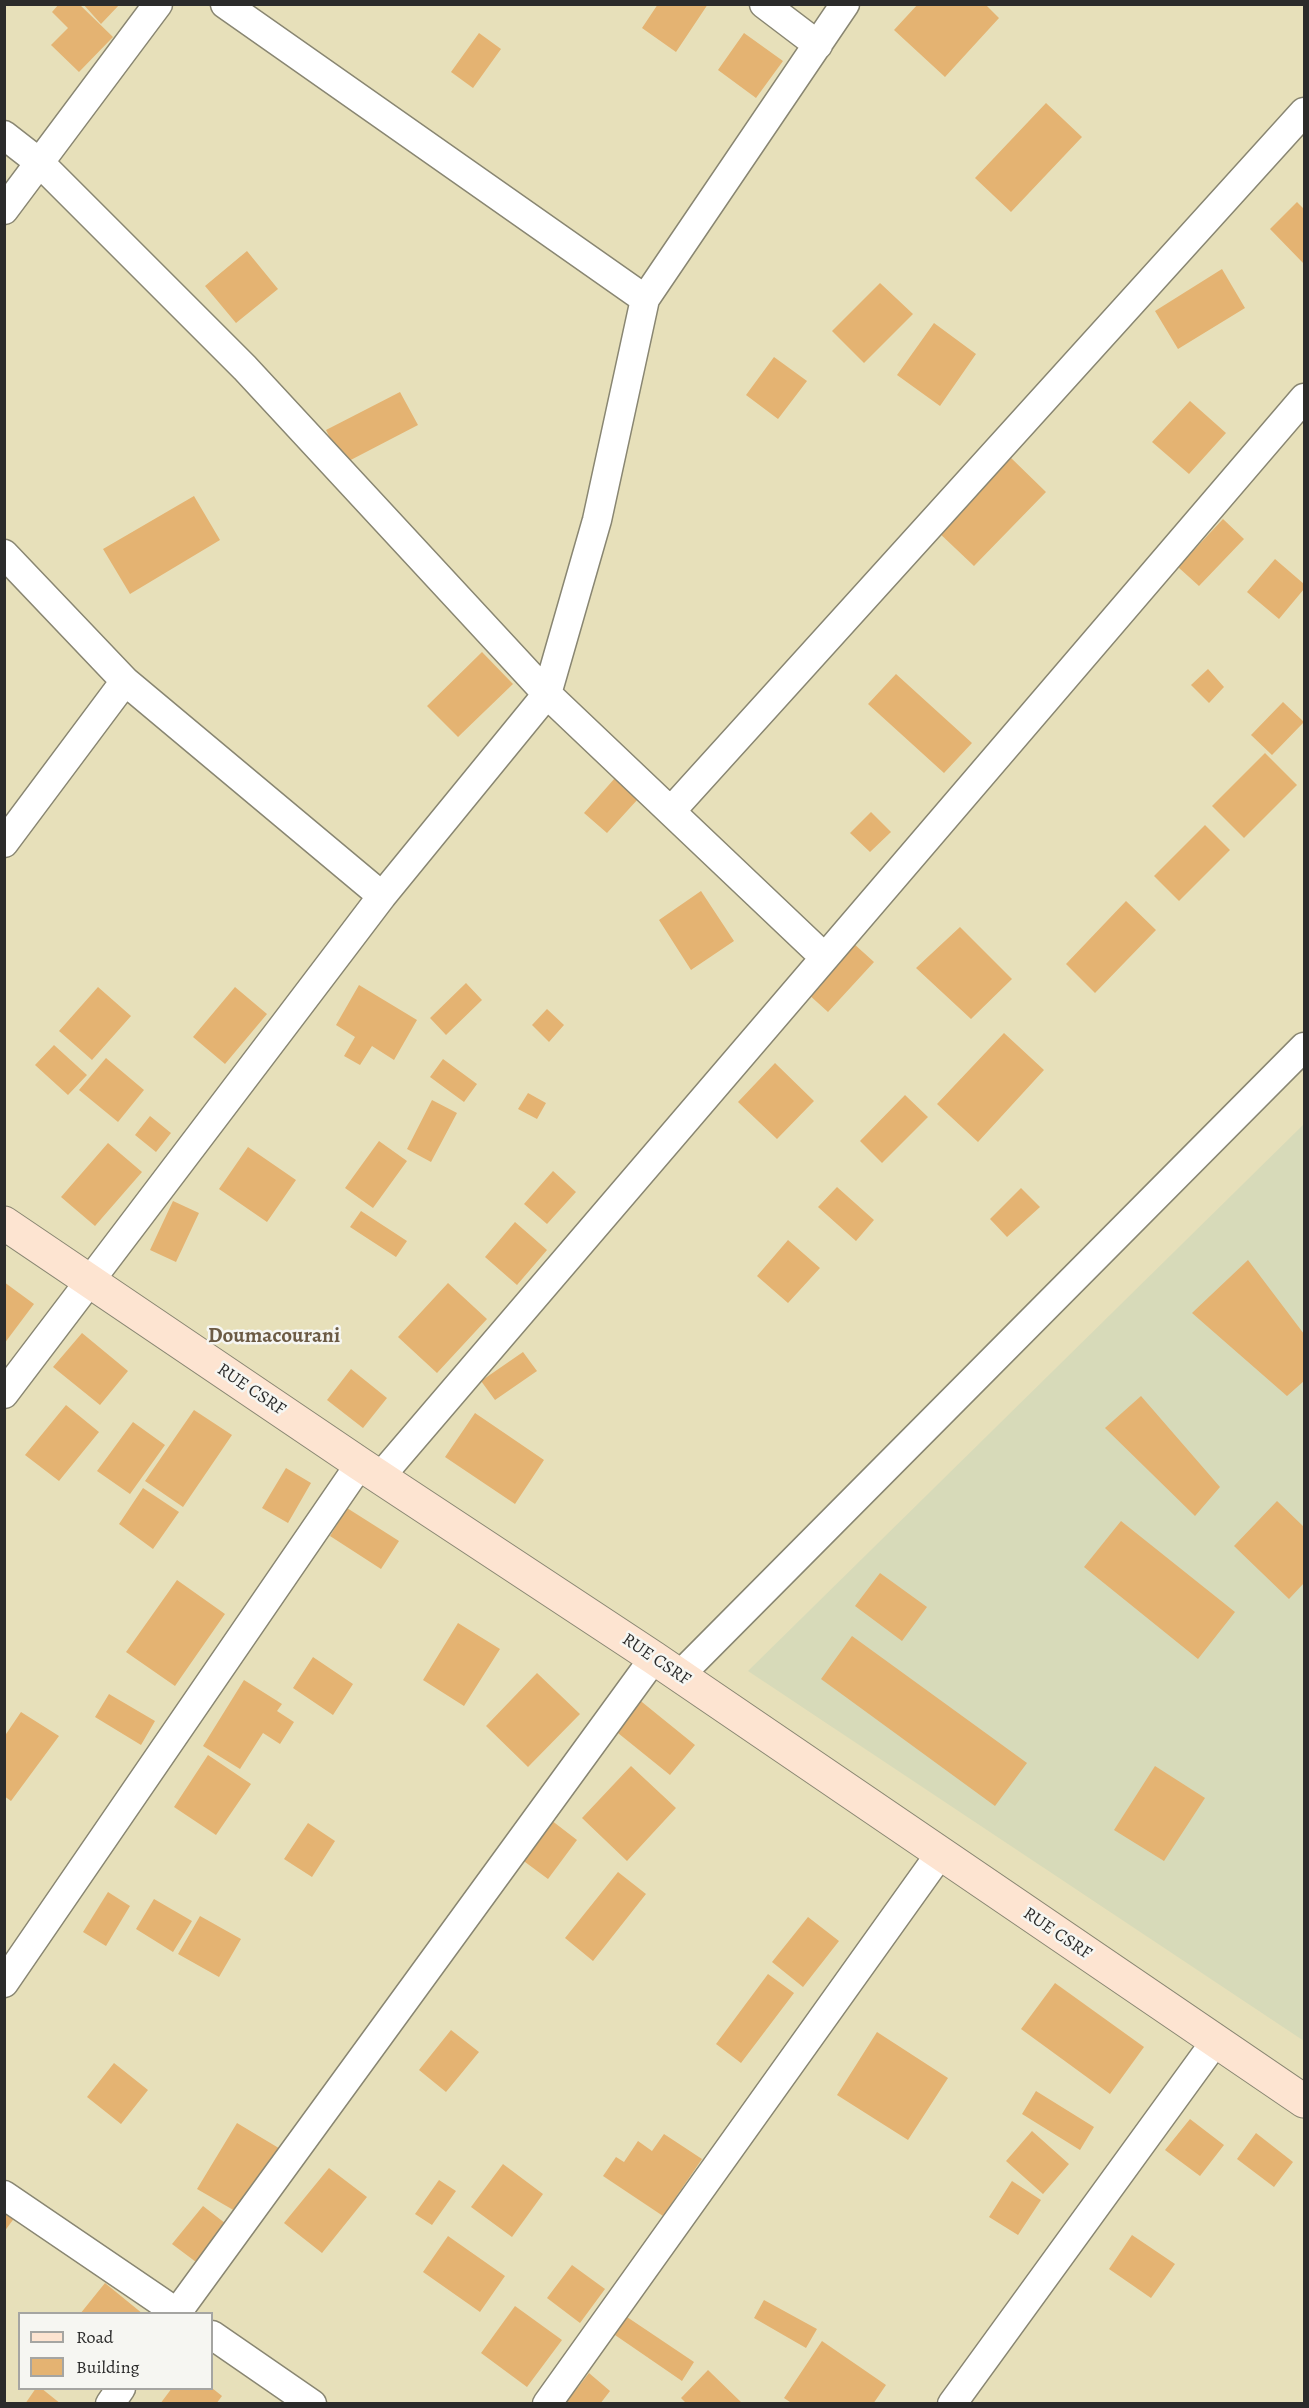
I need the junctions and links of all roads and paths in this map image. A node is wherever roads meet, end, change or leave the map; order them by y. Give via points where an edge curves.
1 (158, 4) edge
2 (225, 4) edge
3 (764, 4) edge
4 (845, 4) edge
5 (818, 45) junction
6 (1305, 112) edge
7 (4, 135) edge
8 (40, 163) junction
9 (4, 210) edge
10 (645, 300) junction
11 (1305, 398) edge
12 (4, 554) edge
13 (125, 681) junction
14 (547, 694) junction
15 (670, 811) junction
16 (4, 843) edge
17 (382, 896) junction
18 (824, 957) junction
19 (1305, 1047) edge
20 (4, 1223) edge
21 (89, 1280) junction
22 (4, 1394) edge
23 (370, 1471) junction
24 (667, 1666) junction
25 (940, 1854) junction
26 (4, 1983) edge
27 (1215, 2042) junction
28 (1305, 2101) edge
29 (4, 2195) edge
30 (176, 2312) edge
31 (178, 2312) edge
32 (213, 2336) edge
33 (120, 2390) edge
34 (110, 2403) edge
35 (312, 2403) edge
36 (547, 2403) edge
37 (952, 2403) edge

1 - 8 street
2 - 10 street
3 - 5 street
4 - 5 street
5 - 10 street
6 - 15 street
7 - 8 street
8 - 9 street
8 - 14 street via 245,368
10 - 14 street via 597,520
11 - 18 street
12 - 13 street
13 - 16 street
13 - 17 street
14 - 15 street
14 - 17 street
15 - 18 street
17 - 21 street
18 - 23 street
19 - 24 street
20 - 21 main road, RUE CSRF
21 - 22 street
21 - 23 main road, RUE CSRF
23 - 24 main road, RUE CSRF
23 - 26 street
24 - 25 main road, RUE CSRF
24 - 31 street
25 - 27 main road, RUE CSRF
25 - 36 street
27 - 28 main road, RUE CSRF
27 - 37 street
29 - 30 street
32 - 35 street
33 - 34 street

